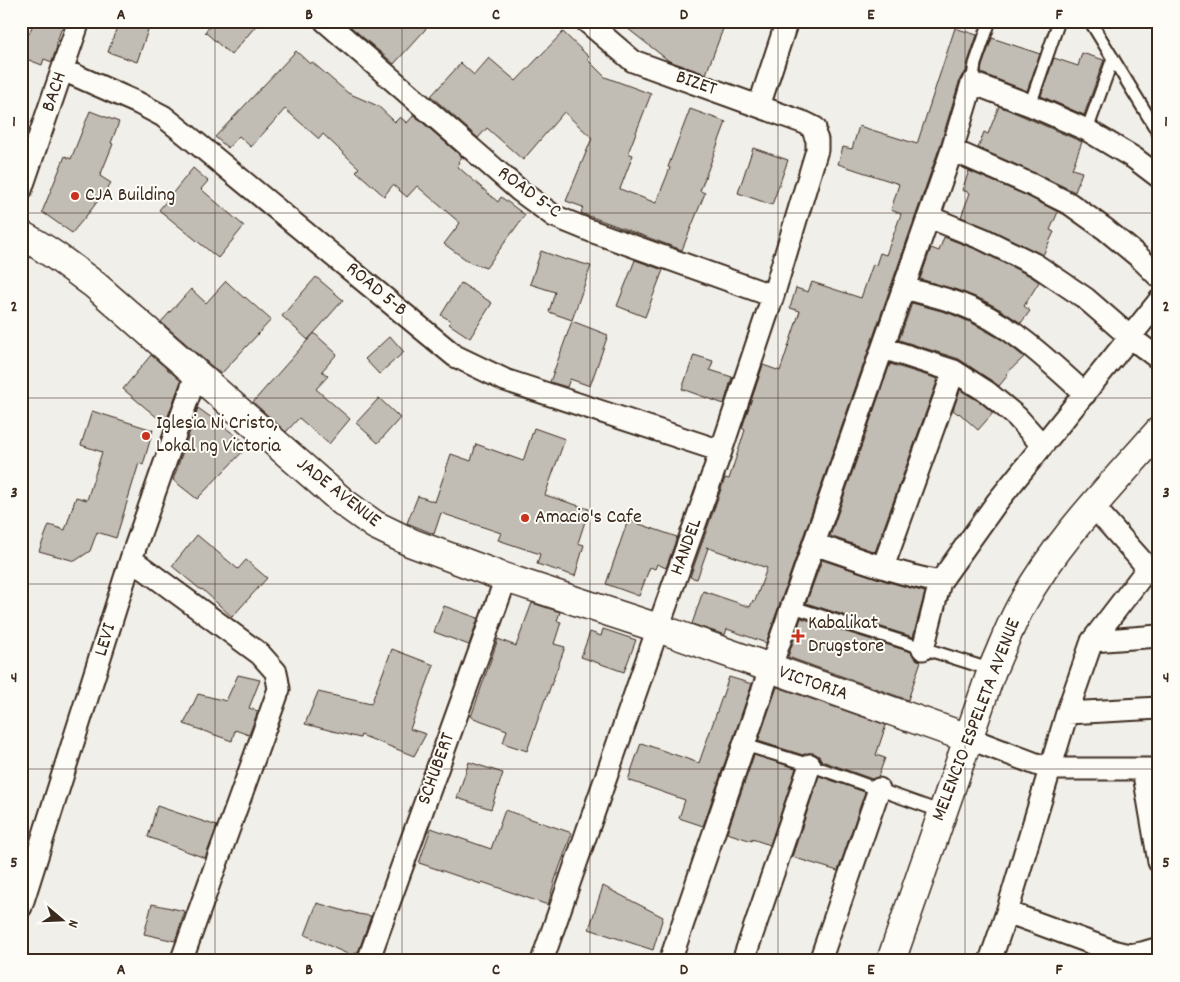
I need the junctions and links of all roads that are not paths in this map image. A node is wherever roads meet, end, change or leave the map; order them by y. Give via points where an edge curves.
1 (79, 21) edge
2 (325, 21) edge
3 (586, 21) edge
4 (788, 21) edge
5 (990, 21) edge
6 (1059, 21) edge
7 (1090, 21) edge
8 (1113, 58) junction
9 (63, 70) junction
10 (972, 84) junction
11 (1030, 105) junction
12 (759, 106) junction
13 (813, 130) joint
14 (1087, 130) junction
15 (1159, 134) edge
16 (952, 150) junction
17 (1159, 177) edge
18 (21, 190) edge
19 (929, 217) junction
20 (21, 235) edge
21 (1159, 277) edge
22 (904, 288) junction
23 (773, 296) junction
24 (1159, 301) edge
25 (1130, 337) junction
26 (883, 348) junction
27 (1159, 359) edge
28 (954, 371) junction
29 (196, 374) junction
30 (1085, 394) junction
31 (1159, 431) edge
32 (1042, 445) junction
33 (721, 451) junction
34 (1093, 506) junction
35 (814, 544) junction
36 (131, 559) junction
37 (883, 568) junction
38 (1153, 568) edge
39 (506, 578) junction
40 (940, 582) junction
41 (793, 607) junction
42 (658, 628) junction
43 (1159, 636) edge
44 (1092, 641) junction
45 (923, 649) junction
46 (770, 669) junction
47 (992, 670) junction
48 (1159, 708) edge
49 (1067, 713) junction
50 (968, 738) junction
51 (745, 745) junction
52 (810, 765) junction
53 (1049, 769) junction
54 (1151, 769) edge
55 (879, 789) junction
56 (942, 812) junction
57 (1159, 862) edge
58 (21, 907) edge
59 (1007, 912) junction
60 (1159, 948) edge
61 (182, 959) dead end
62 (368, 961) edge
63 (542, 961) edge
64 (670, 961) edge
65 (743, 961) edge
66 (820, 961) edge
67 (891, 961) edge
68 (990, 961) edge

1 - 9 street, BACH
2 - 23 street, ROAD 5-C via 520,191 554,216
3 - 12 street, BIZET via 633,61
4 - 12 street
5 - 10 lane via 975,64
6 - 11 lane
7 - 8 lane
8 - 14 lane
8 - 15 lane
9 - 18 street, BACH
9 - 33 street, ROAD 5-B via 138,102 162,116 455,356 505,380
10 - 11 street
10 - 16 street
11 - 14 street
12 - 13 street, BIZET via 805,123 815,128
13 - 23 street, HANDEL via 817,150
14 - 17 street
16 - 19 street
16 - 21 street via 1070,204
19 - 22 street
19 - 25 street via 1036,265 1085,298
20 - 29 street, JADE AVENUE via 96,286
22 - 26 street
22 - 30 street via 960,304 998,322 1046,358
23 - 33 street, HANDEL
24 - 25 street
25 - 27 street
25 - 30 street
26 - 28 street
26 - 35 street
28 - 32 street via 1017,417
28 - 37 street
29 - 36 street, LEVI
29 - 39 street, JADE AVENUE via 343,502 375,525 412,543
30 - 32 street
31 - 34 street, MELENCIO ESPELETA AVENUE
32 - 40 street
33 - 42 street, HANDEL
34 - 38 street
34 - 47 street, MELENCIO ESPELETA AVENUE via 1063,542 1022,603
35 - 37 street
35 - 41 street
36 - 58 street, LEVI
36 - 61 street via 260,654 276,672 279,689
37 - 40 street
38 - 44 street
39 - 42 street, JADE AVENUE
39 - 62 street, SCHUBERT
40 - 45 street
41 - 45 lane
41 - 46 street
42 - 46 street, VICTORIA
42 - 63 street, HANDEL
43 - 44 street
44 - 49 street
45 - 47 lane
46 - 50 street, VICTORIA
46 - 51 street
47 - 50 street, MELENCIO ESPELETA AVENUE
48 - 49 street
49 - 53 street
50 - 53 street
50 - 56 street, MELENCIO ESPELETA AVENUE
51 - 52 lane
51 - 64 street
52 - 55 lane
52 - 65 street
53 - 54 street
53 - 59 street
54 - 57 street
55 - 56 lane
55 - 66 street
56 - 67 street, MELENCIO ESPELETA AVENUE
59 - 60 street via 1116,952 1129,955
59 - 68 street

